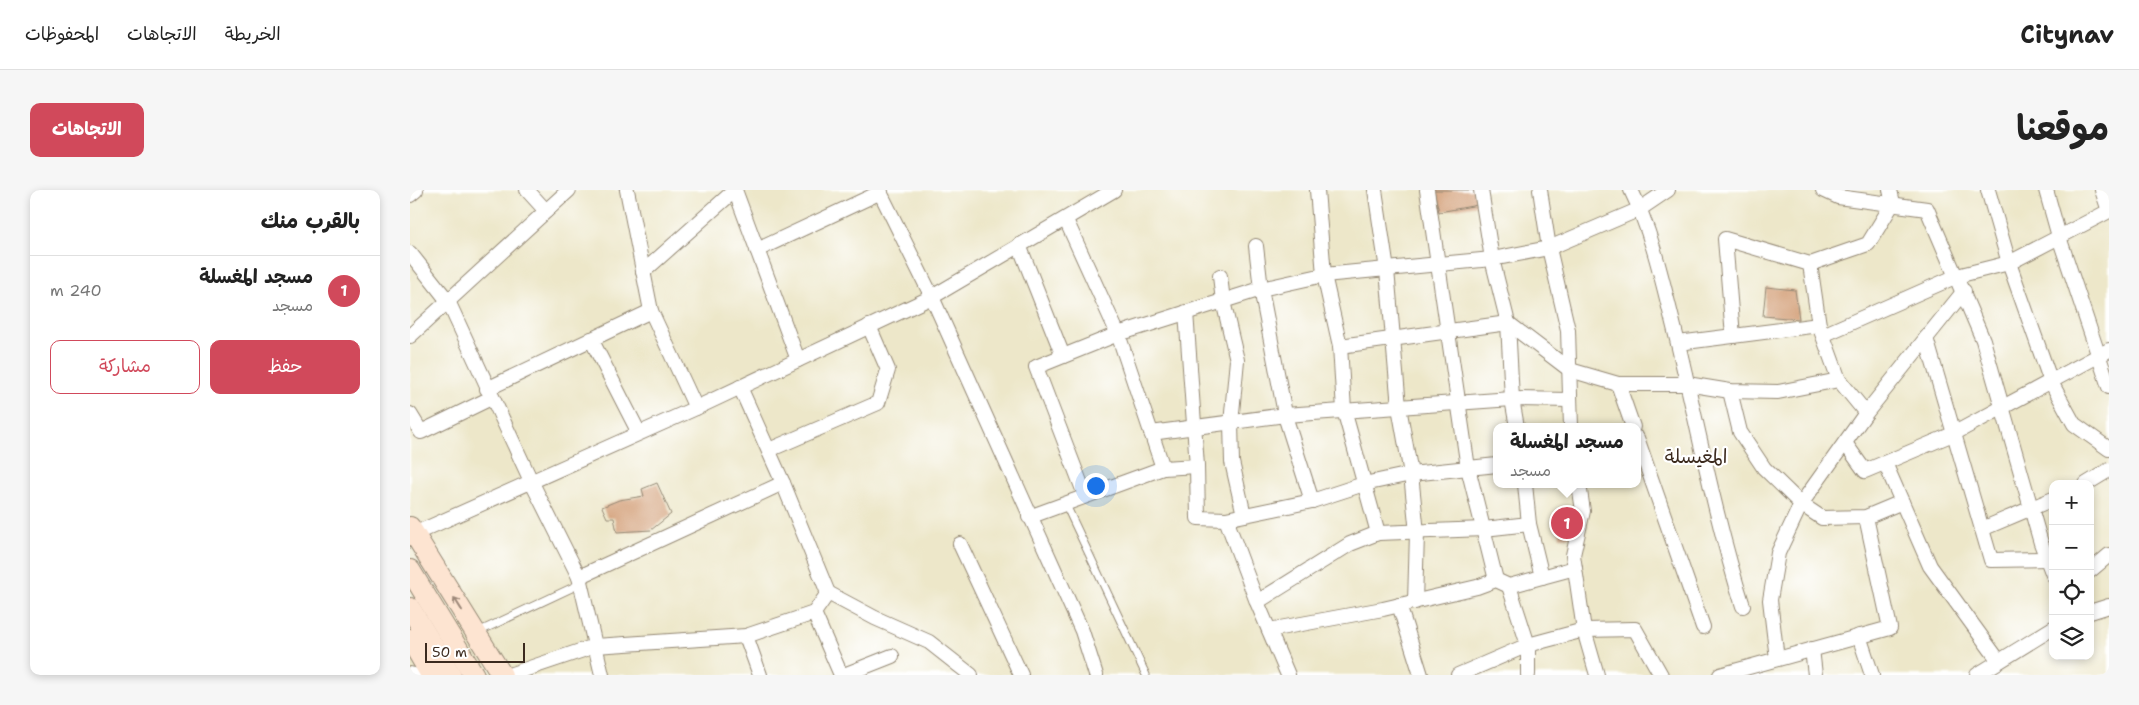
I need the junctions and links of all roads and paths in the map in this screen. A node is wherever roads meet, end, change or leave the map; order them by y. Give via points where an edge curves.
1 (416, 190) edge
2 (527, 190) edge
3 (569, 190) edge
4 (627, 190) edge
5 (1114, 190) edge
6 (1318, 190) edge
7 (1375, 190) edge
8 (1427, 190) edge
9 (1481, 190) edge
10 (1540, 190) edge
11 (1630, 190) edge
12 (1668, 190) edge
13 (1823, 190) edge
14 (1988, 190) edge
15 (2046, 190) edge
16 (2102, 190) edge
17 (880, 191) edge
18 (410, 195) edge
19 (1891, 196) edge
20 (1640, 209) junction
21 (546, 211) junction
22 (2109, 211) edge
23 (1066, 220) junction
24 (2059, 238) junction
25 (1019, 245) junction
26 (1256, 246) dead end
27 (1549, 248) junction
28 (757, 250) junction
29 (410, 253) edge
30 (1492, 259) junction
31 (2009, 263) junction
32 (1440, 264) junction
33 (1810, 264) junction
34 (1387, 270) junction
35 (643, 272) junction
36 (1324, 275) junction
37 (1220, 276) dead end
38 (1957, 276) junction
39 (1261, 289) junction
40 (1964, 291) junction
41 (932, 297) junction
42 (448, 301) junction
43 (1223, 301) junction
44 (651, 311) junction
45 (1186, 312) junction
46 (1508, 324) junction
47 (869, 326) junction
48 (1821, 330) junction
49 (1450, 332) junction
50 (1118, 334) junction
51 (410, 336) edge
52 (1733, 336) junction
53 (1926, 338) junction
54 (591, 339) junction
55 (1393, 339) junction
56 (1678, 343) junction
57 (1340, 346) junction
58 (2103, 353) edge
59 (1063, 356) junction
60 (798, 360) junction
61 (1570, 370) junction
62 (1839, 380) junction
63 (2051, 382) junction
64 (1618, 384) junction
65 (1687, 384) junction
66 (740, 387) junction
67 (2109, 387) edge
68 (1730, 391) junction
69 (489, 393) junction
70 (1512, 399) junction
71 (1569, 400) junction
72 (1458, 403) junction
73 (1399, 407) junction
74 (696, 408) junction
75 (2002, 409) junction
76 (1344, 410) junction
77 (1866, 413) junction
78 (410, 414) edge
79 (1285, 415) junction
80 (1231, 423) junction
81 (1516, 423) edge
82 (1571, 423) edge
83 (1632, 423) edge
84 (1195, 426) junction
85 (639, 433) junction
86 (1151, 433) junction
87 (1953, 434) junction
88 (1845, 443) junction
89 (1641, 449) edge
90 (769, 450) junction
91 (2109, 450) edge
92 (1885, 463) junction
93 (1493, 465) edge
94 (1197, 466) junction
95 (1163, 468) junction
96 (1468, 468) junction
97 (2109, 470) edge
98 (1411, 474) junction
99 (2093, 480) edge
100 (530, 481) junction
101 (783, 483) junction
102 (1364, 484) junction
103 (1525, 488) edge
104 (1580, 488) edge
105 (1084, 495) junction
106 (1312, 501) junction
107 (2049, 501) edge
108 (1902, 502) junction
109 (1065, 503) junction
110 (1801, 504) junction
111 (2031, 509) junction
112 (1244, 515) junction
113 (1029, 517) junction
114 (1866, 517) junction
115 (1226, 519) junction
116 (1529, 524) junction
117 (1484, 529) junction
118 (1982, 529) junction
119 (412, 530) edge
120 (1378, 533) junction
121 (1417, 533) junction
122 (960, 544) dead end
123 (2109, 555) edge
124 (2047, 559) junction
125 (1575, 568) junction
126 (410, 570) edge
127 (2051, 570) edge
128 (2091, 570) edge
129 (1542, 577) junction
130 (580, 580) junction
131 (1496, 580) junction
132 (1509, 586) junction
133 (828, 593) junction
134 (1257, 602) junction
135 (1414, 602) junction
136 (1399, 605) junction
137 (1743, 606) dead end
138 (2109, 606) edge
139 (410, 608) edge
140 (2094, 611) edge
141 (814, 613) junction
142 (1703, 627) dead end
143 (1269, 630) junction
144 (1584, 630) junction
145 (2049, 630) edge
146 (476, 633) junction
147 (746, 636) junction
148 (1859, 636) junction
149 (410, 639) edge
150 (1528, 645) junction
151 (595, 646) junction
152 (1812, 649) junction
153 (892, 656) dead end
154 (1777, 659) junction
155 (1999, 661) junction
156 (431, 675) edge
157 (450, 675) edge
158 (474, 675) edge
159 (502, 675) edge
160 (509, 675) edge
161 (602, 675) edge
162 (760, 675) edge
163 (842, 675) edge
164 (972, 675) edge
165 (1021, 675) edge
166 (1096, 675) edge
167 (1146, 675) edge
168 (1288, 675) edge
169 (1421, 675) edge
170 (1458, 675) edge
171 (1528, 675) edge
172 (1597, 675) edge
173 (1661, 675) edge
174 (1720, 675) edge
175 (1815, 675) edge
176 (1872, 675) edge
177 (1977, 675) edge

1 - 18 street
2 - 21 street
3 - 21 street
4 - 35 street
5 - 23 street
6 - 36 street
7 - 34 street
8 - 32 street
9 - 30 street
10 - 27 street
11 - 20 street
12 - 20 street
13 - 19 street via 1838,197
14 - 31 street
15 - 24 street
16 - 22 street
17 - 28 street
17 - 41 street
19 - 33 street via 1868,244
19 - 38 street via 1927,209
20 - 27 street
20 - 56 street via 1649,231
21 - 42 street
22 - 24 street
23 - 25 street
23 - 50 street
24 - 31 street
24 - 58 street
25 - 41 street
25 - 59 street
26 - 39 street
27 - 30 street
27 - 61 street via 1568,330
28 - 35 street via 734,190
28 - 60 street
29 - 42 street
30 - 32 street
30 - 46 street
31 - 38 street
31 - 63 street
32 - 34 street
32 - 49 street
33 - 48 street
33 - 52 street via 1725,239
34 - 36 street
34 - 55 street
35 - 44 street
36 - 39 street
36 - 57 street
37 - 43 street
38 - 40 street
38 - 48 street
39 - 43 street
39 - 79 street
40 - 53 street
40 - 75 street via 1983,340
41 - 47 street
41 - 113 street
42 - 51 street
42 - 69 street
43 - 45 street
43 - 80 street via 1237,360
44 - 54 street
44 - 74 street
45 - 50 street
45 - 84 street
46 - 49 street
46 - 61 street
46 - 70 street
47 - 60 street
47 - 90 street via 888,370 878,403
48 - 52 street
48 - 62 street
49 - 55 street
49 - 72 street
50 - 59 street
50 - 86 street
52 - 56 street
53 - 77 street
53 - 87 street
54 - 69 street
54 - 85 street
55 - 57 street
55 - 73 street
56 - 65 street
57 - 76 street
58 - 63 street
58 - 67 street
59 - 105 street via 1036,367
60 - 66 street
61 - 64 street
61 - 71 street
62 - 68 street via 1778,392
62 - 77 street
63 - 75 street
63 - 91 street via 2074,424
64 - 65 street
64 - 83 street
65 - 68 street
65 - 137 street via 1725,551
66 - 74 street
66 - 90 street
68 - 110 street via 1740,432 1764,468
69 - 78 street via 421,432
69 - 100 street
70 - 71 street
70 - 72 street
70 - 81 street
71 - 82 street
72 - 73 street
72 - 96 street
73 - 76 street
73 - 98 street
74 - 85 street
75 - 87 street
75 - 111 street
76 - 79 street
76 - 102 street
77 - 88 street
79 - 80 street
79 - 106 street
80 - 84 street
80 - 112 street via 1232,462
84 - 86 street
84 - 94 street
85 - 100 street
86 - 95 street
87 - 92 street
87 - 118 street
88 - 92 street via 1866,471
88 - 110 street
89 - 142 street
90 - 101 street
92 - 108 street
93 - 96 street
94 - 95 street
94 - 115 street via 1198,518
95 - 105 street
96 - 98 street
96 - 117 street
97 - 99 street
98 - 102 street
98 - 121 street
100 - 119 street
100 - 130 street
101 - 130 street
101 - 133 street
102 - 106 street
102 - 120 street
103 - 116 street
104 - 125 street via 1583,511 1573,555
105 - 109 street
106 - 112 street
107 - 111 street
108 - 114 street
108 - 155 street via 1930,566
109 - 113 street
109 - 167 lane
110 - 114 street via 1822,518
110 - 154 street via 1778,553 1770,600
111 - 118 street
111 - 124 street
112 - 115 street
113 - 166 street via 1082,631
114 - 148 street via 1890,628
115 - 134 street
116 - 117 street
116 - 129 street
117 - 121 street
117 - 131 street
118 - 124 street via 1992,560
146 -> 119 main road
120 - 121 street
120 - 134 street via 1350,544
121 - 135 street
122 - 165 street
123 - 128 street
124 - 127 street
125 - 129 street
125 - 144 street
126 - 158 main road
129 - 132 street
130 - 146 lane
130 - 151 street
131 - 132 street
131 - 135 street via 1477,588
132 - 150 street
133 - 141 street
133 - 164 street via 929,642
134 - 143 street
135 - 136 street
136 - 143 street
136 - 169 street
138 - 140 street
139 - 157 main road
141 - 147 street
141 - 163 street
143 - 168 street
144 - 150 street
144 - 172 street
144 - 173 street via 1634,629
145 - 155 street
146 - 159 main road
147 - 151 street
147 - 162 street
148 - 152 street
148 - 176 street
149 - 156 main road
150 - 170 street
150 - 171 street
151 - 160 street
151 - 161 street
152 - 154 street
152 - 175 street
153 - 163 street
154 - 174 street
155 - 177 street

